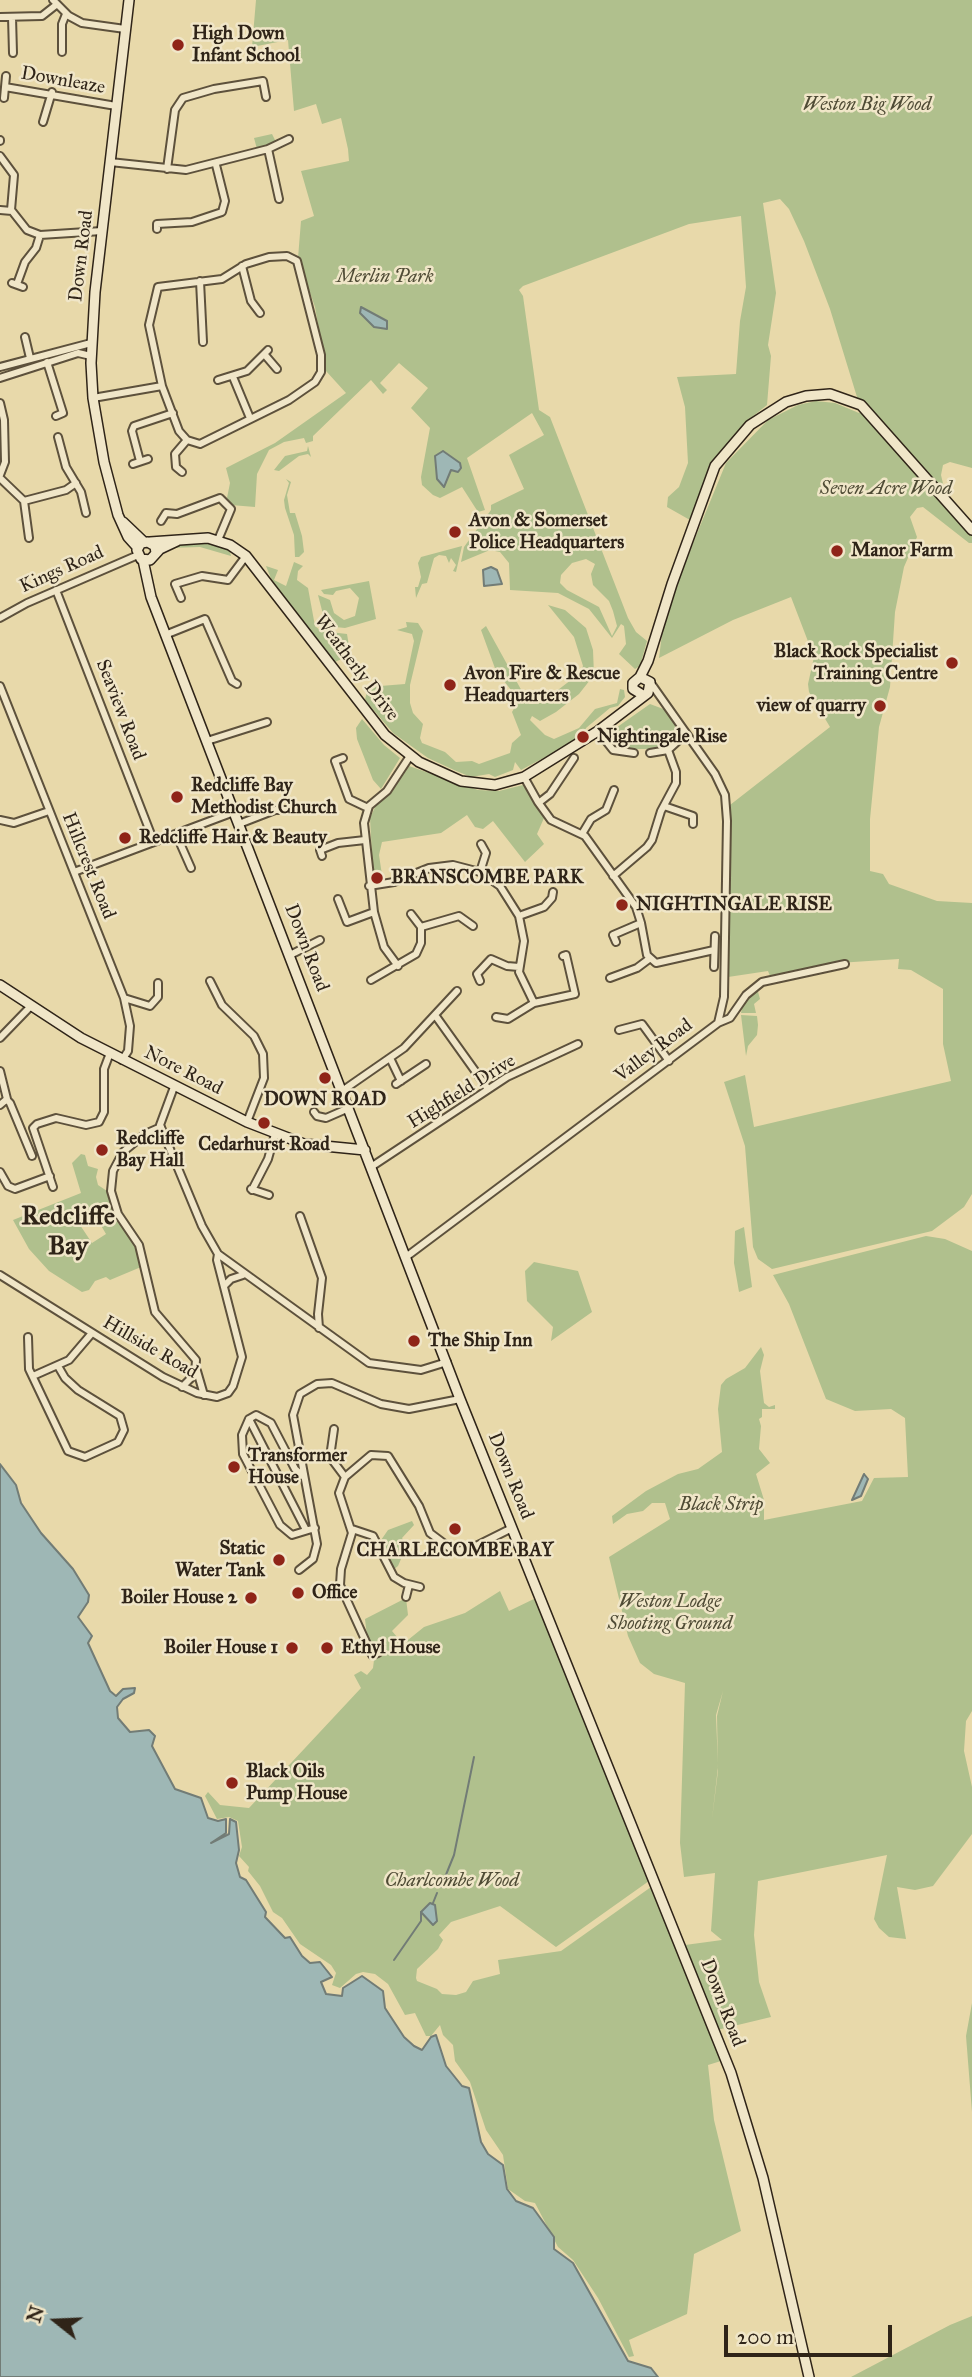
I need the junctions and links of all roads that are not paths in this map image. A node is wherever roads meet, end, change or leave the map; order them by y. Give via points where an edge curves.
1 (129, 0) edge
2 (54, 2) edge
3 (66, 14) junction
4 (0, 17) edge
5 (12, 17) junction
6 (125, 29) junction
7 (62, 52) dead end
8 (12, 53) dead end
9 (6, 76) dead end
10 (5, 87) junction
11 (52, 92) junction
12 (266, 97) dead end
13 (4, 98) dead end
14 (116, 106) junction
15 (46, 117) dead end
16 (289, 139) dead end
17 (268, 149) junction
18 (0, 156) edge
19 (110, 162) junction
20 (216, 165) junction
21 (167, 169) junction
22 (280, 194) dead end
23 (0, 210) edge
24 (11, 210) junction
25 (158, 223) dead end
26 (102, 231) junction
27 (40, 235) junction
28 (242, 266) junction
29 (200, 281) junction
30 (17, 285) dead end
31 (145, 291) dead end
32 (155, 292) junction
33 (260, 313) dead end
34 (25, 337) dead end
35 (205, 338) dead end
36 (91, 343) junction
37 (91, 356) junction
38 (30, 358) junction
39 (47, 362) junction
40 (0, 367) edge
41 (277, 369) dead end
42 (233, 377) junction
43 (0, 378) edge
44 (218, 380) dead end
45 (162, 386) junction
46 (93, 398) junction
47 (0, 403) edge
48 (173, 412) junction
49 (56, 415) dead end
50 (250, 418) junction
51 (187, 440) junction
52 (57, 442) dead end
53 (148, 458) dead end
54 (182, 472) dead end
55 (0, 477) edge
56 (76, 483) junction
57 (24, 502) junction
58 (231, 509) junction
59 (241, 510) dead end
60 (86, 513) dead end
61 (161, 521) dead end
62 (972, 530) edge
63 (29, 538) dead end
64 (185, 538) junction
65 (218, 540) junction
66 (142, 550) junction
67 (155, 555) junction
68 (246, 556) junction
69 (56, 590) junction
70 (151, 597) junction
71 (181, 598) dead end
72 (0, 618) edge
73 (165, 635) junction
74 (646, 679) junction
75 (237, 684) dead end
76 (0, 686) edge
77 (633, 689) junction
78 (644, 695) junction
79 (666, 705) junction
80 (625, 710) junction
81 (267, 722) dead end
82 (598, 731) junction
83 (680, 740) dead end
84 (206, 741) junction
85 (668, 750) junction
86 (650, 753) dead end
87 (410, 756) junction
88 (629, 756) dead end
89 (343, 758) dead end
90 (574, 758) dead end
91 (556, 768) dead end
92 (563, 774) junction
93 (524, 777) junction
94 (614, 790) dead end
95 (538, 802) junction
96 (664, 806) junction
97 (291, 808) dead end
98 (368, 808) junction
99 (49, 811) junction
100 (234, 812) junction
101 (694, 817) dead end
102 (0, 820) edge
103 (239, 824) junction
104 (178, 833) junction
105 (582, 834) junction
106 (365, 840) junction
107 (154, 842) junction
108 (481, 844) dead end
109 (320, 850) dead end
110 (191, 864) dead end
111 (74, 872) junction
112 (480, 872) junction
113 (612, 876) junction
114 (369, 886) junction
115 (554, 897) dead end
116 (338, 899) dead end
117 (464, 908) dead end
118 (374, 912) junction
119 (411, 914) dead end
120 (461, 916) junction
121 (519, 916) junction
122 (641, 923) junction
123 (472, 926) dead end
124 (421, 927) junction
125 (715, 936) dead end
126 (612, 937) dead end
127 (320, 940) dead end
128 (715, 950) junction
129 (567, 954) dead end
130 (290, 955) junction
131 (649, 959) junction
132 (845, 964) dead end
133 (398, 966) junction
134 (519, 967) junction
135 (714, 967) dead end
136 (373, 976) dead end
137 (476, 976) dead end
138 (610, 978) dead end
139 (210, 981) dead end
140 (0, 985) edge
141 (160, 989) dead end
142 (457, 991) dead end
143 (124, 998) junction
144 (534, 1003) junction
145 (30, 1007) junction
146 (435, 1015) junction
147 (496, 1017) dead end
148 (718, 1023) junction
149 (619, 1030) dead end
150 (0, 1038) edge
151 (573, 1044) dead end
152 (110, 1053) junction
153 (390, 1058) junction
154 (122, 1060) junction
155 (669, 1062) junction
156 (426, 1064) dead end
157 (0, 1071) edge
158 (174, 1087) junction
159 (488, 1089) junction
160 (342, 1091) junction
161 (3, 1103) edge
162 (349, 1108) junction
163 (315, 1116) dead end
164 (247, 1122) junction
165 (161, 1128) junction
166 (275, 1134) junction
167 (365, 1150) junction
168 (32, 1156) dead end
169 (372, 1167) junction
170 (0, 1172) edge
171 (50, 1176) junction
172 (53, 1187) dead end
173 (269, 1195) dead end
174 (304, 1219) dead end
175 (218, 1254) junction
176 (406, 1257) junction
177 (0, 1275) edge
178 (243, 1275) junction
179 (224, 1286) junction
180 (318, 1307) junction
181 (304, 1318) junction
182 (320, 1329) junction
183 (92, 1333) junction
184 (30, 1341) dead end
185 (447, 1362) junction
186 (58, 1366) junction
187 (197, 1370) junction
188 (33, 1376) junction
189 (182, 1387) junction
190 (204, 1395) junction
191 (460, 1399) junction
192 (249, 1419) junction
193 (334, 1429) dead end
194 (304, 1477) junction
195 (345, 1477) junction
196 (315, 1528) junction
197 (352, 1528) junction
198 (512, 1528) junction
199 (306, 1530) junction
200 (299, 1570) dead end
201 (409, 1585) junction
202 (420, 1587) dead end
203 (406, 1597) dead end
204 (378, 1653) dead end
205 (809, 2377) edge

1 - 6 street, Down Road
2 - 3 street
2 - 5 street via 42,16
3 - 6 street via 90,26
3 - 7 street
4 - 5 street
5 - 8 street
6 - 14 street, Down Road
9 - 10 street, Downleaze
10 - 11 street, Downleaze
10 - 13 street, Downleaze
11 - 14 street, Downleaze
11 - 15 street
12 - 21 street via 263,77 181,99 174,114
14 - 19 street, Down Road
16 - 17 street
17 - 20 street
17 - 22 street
18 - 24 street via 13,175
19 - 21 street
19 - 26 street, Down Road
20 - 21 street
20 - 25 street via 225,201 222,212 192,222
23 - 24 street
24 - 27 street via 29,231
26 - 27 street
26 - 36 street, Down Road
27 - 30 street
28 - 29 street via 222,279
28 - 33 street via 252,310
28 - 50 street via 277,256 297,261 321,359 320,376 310,387
29 - 32 street via 168,284
29 - 35 street
31 - 32 street
32 - 45 street via 149,325
34 - 38 street
36 - 37 street, Down Road
36 - 38 street
37 - 39 street via 78,353
37 - 46 street, Down Road
38 - 40 street
39 - 43 street
39 - 49 street via 63,413
41 - 42 street via 267,353 255,366
42 - 44 street
42 - 50 street
45 - 46 street
45 - 48 street
46 - 66 street, Down Road via 118,515 129,540
47 - 55 street via 5,462
48 - 51 street via 177,428
48 - 53 street via 134,426 136,462
50 - 51 street via 213,440 200,444
51 - 54 street via 172,454
52 - 56 street
55 - 57 street
56 - 57 street
56 - 60 street
57 - 63 street via 23,531
58 - 59 street
58 - 61 street via 216,498 177,514 166,513
58 - 65 street
62 - 74 street via 861,405 830,394 786,402 750,425 715,466 672,584
64 - 65 street, Weatherly Drive
64 - 66 street, Weatherly Drive
64 - 67 street, Weatherly Drive
65 - 68 street, Weatherly Drive
66 - 67 street
66 - 67 street, Down Road
66 - 69 street, Kings Road
66 - 70 street, Down Road
67 - 70 street, Down Road
68 - 71 street via 229,584 204,575 173,581
68 - 87 street, Weatherly Drive via 375,724
69 - 72 street, Kings Road
69 - 107 street, Seaview Road
70 - 73 street, Down Road
73 - 75 street via 205,620
73 - 84 street, Down Road
74 - 77 street via 633,683
74 - 78 street via 650,690
74 - 79 street, Valley Road
76 - 99 street, Hillcrest Road
77 - 78 street, Valley Road
77 - 80 street
78 - 79 street, Valley Road
78 - 80 street, Weatherly Drive
79 - 148 street, Valley Road via 715,774 727,806 724,997
80 - 82 street, Weatherly Drive
81 - 84 street
82 - 88 street via 611,749
82 - 93 street, Weatherly Drive
83 - 85 street
84 - 100 street, Down Road
85 - 86 street
85 - 96 street via 679,773
87 - 93 street, Weatherly Drive via 472,784 495,785
87 - 98 street via 388,790
89 - 98 street via 335,761 349,798
90 - 92 street
91 - 92 street
92 - 95 street via 549,796
93 - 95 street
94 - 105 street via 605,811 592,818
95 - 105 street via 551,820
96 - 101 street
96 - 113 street via 650,850
97 - 103 street
98 - 106 street
99 - 102 street via 14,823
99 - 111 street, Hillcrest Road
100 - 103 street, Down Road
100 - 104 street
103 - 130 street, Down Road
104 - 107 street
104 - 110 street
105 - 113 street
106 - 109 street
106 - 114 street
107 - 111 street
108 - 112 street via 489,855
111 - 143 street, Hillcrest Road
112 - 114 street via 456,865 437,866
112 - 121 street via 507,894
113 - 122 street via 632,901
114 - 118 street
115 - 121 street via 541,909
116 - 118 street via 349,925
117 - 120 street
118 - 133 street via 384,947
119 - 124 street
120 - 123 street
120 - 124 street
121 - 134 street via 524,941
122 - 126 street
122 - 131 street
124 - 133 street via 418,951
125 - 128 street
127 - 130 street
128 - 131 street via 689,952 659,963
128 - 135 street
129 - 144 street via 575,994
130 - 160 street, Down Road
131 - 138 street via 623,978
132 - 148 street via 762,982 730,1018
133 - 136 street
134 - 137 street via 491,959
134 - 144 street
139 - 164 street via 226,1009 254,1036 263,1054 264,1076
140 - 145 street, Nore Road
141 - 143 street via 150,1006
142 - 146 street
143 - 154 street, Hillcrest Road via 130,1026 128,1051
144 - 147 street via 510,1022
145 - 150 street
145 - 152 street, Nore Road
146 - 153 street
146 - 159 street
148 - 155 street, Valley Road
149 - 155 street via 642,1020
151 - 159 street, Highfield Drive
152 - 154 street, Nore Road
152 - 171 street via 104,1069 101,1120 90,1125 57,1118 36,1125 33,1133
153 - 156 street via 399,1083
153 - 160 street
154 - 158 street, Nore Road
155 - 176 street, Valley Road
157 - 161 street
158 - 164 street, Nore Road
158 - 165 street
159 - 169 street, Highfield Drive
160 - 162 street, Down Road
161 - 168 street via 10,1102
162 - 163 street via 327,1118
162 - 167 street, Down Road
164 - 166 street, Nore Road
165 - 175 street
165 - 187 street via 141,1136 117,1160 112,1198 139,1245 155,1312 190,1350
166 - 167 street, Nore Road via 316,1147
166 - 173 street via 268,1159 251,1189
167 - 169 street, Down Road
169 - 176 street, Down Road
170 - 171 street via 15,1189
171 - 172 street
174 - 180 street via 322,1278
175 - 178 street
175 - 179 street, Hillside Road
176 - 185 street, Down Road
177 - 183 street, Hillside Road
178 - 179 street
178 - 181 street
179 - 190 street, Hillside Road via 242,1354 241,1367 228,1393
180 - 181 street
180 - 182 street
181 - 182 street
182 - 185 street via 372,1365 421,1370
183 - 186 street
183 - 189 street, Hillside Road
184 - 188 street via 28,1365
185 - 191 street, Down Road
186 - 188 street
186 - 188 street via 78,1390 120,1416 124,1430 118,1442 87,1456 70,1453
187 - 189 street
187 - 190 street
189 - 190 street, Hillside Road
191 - 194 street via 409,1409 381,1404 332,1383 308,1387 298,1396 293,1412
191 - 198 street, Down Road
192 - 194 street via 262,1416 271,1423 295,1469
192 - 199 street
192 - 199 street via 242,1435 243,1454 285,1532 292,1535
193 - 195 street via 330,1457
194 - 196 street
195 - 197 street via 339,1493
195 - 198 street via 371,1455 388,1456 430,1533 454,1551 466,1551
196 - 199 street
196 - 200 street via 313,1559
197 - 201 street via 370,1534 390,1573
197 - 204 street via 340,1585 372,1655
198 - 205 street, Down Road via 731,2073 763,2178
201 - 202 street
201 - 203 street

